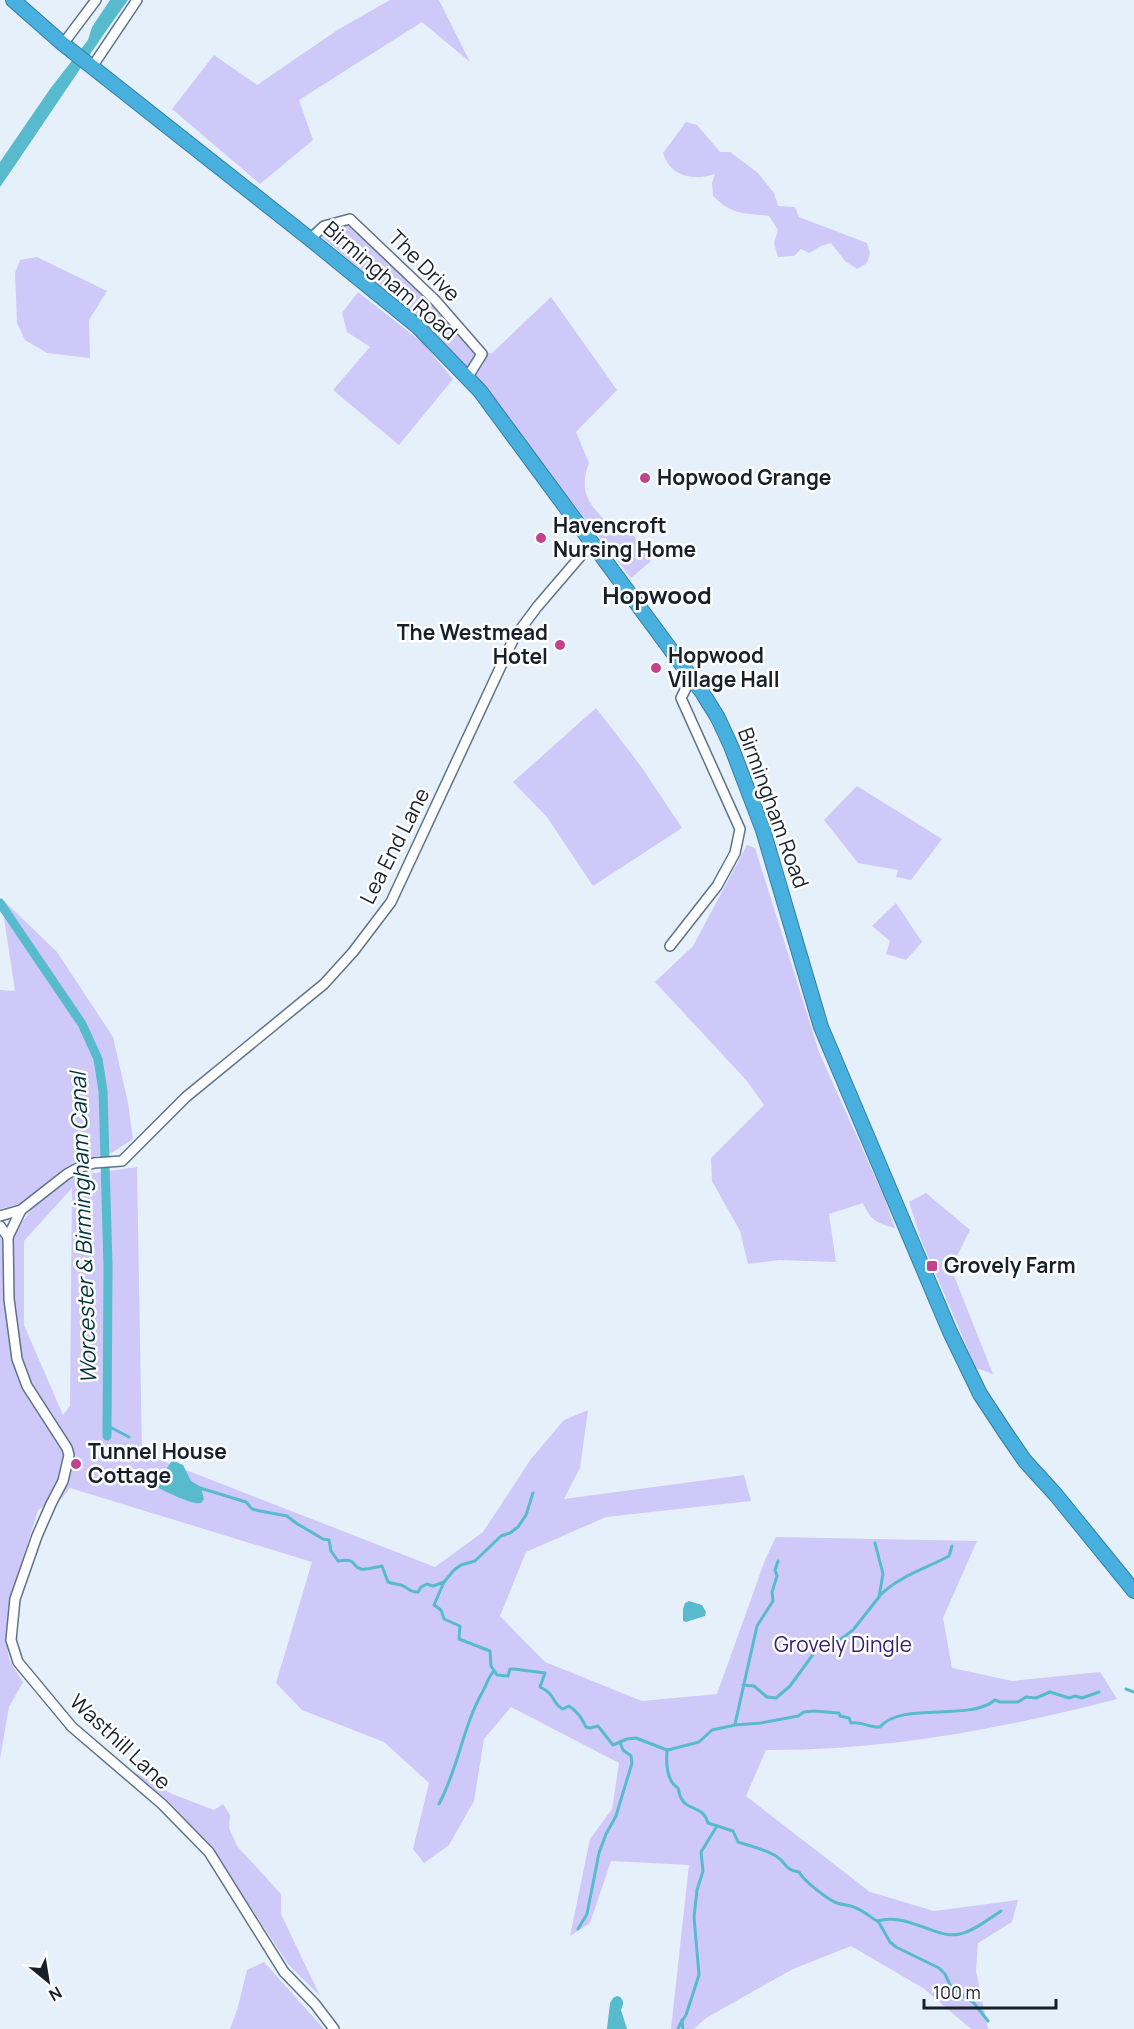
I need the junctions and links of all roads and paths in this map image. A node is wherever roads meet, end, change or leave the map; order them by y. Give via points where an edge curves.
1 (13, 0) edge
2 (96, 0) edge
3 (137, 0) edge
4 (67, 46) junction
5 (91, 66) junction
6 (310, 239) junction
7 (467, 378) junction
8 (591, 544) junction
9 (691, 678) junction
10 (758, 815) junction
11 (740, 829) junction
12 (670, 946) dead end
13 (21, 1210) junction
14 (0, 1216) edge
15 (0, 1226) edge
16 (8, 1237) junction
17 (1134, 1591) edge
18 (334, 2029) edge

1 - 4 highway, Birmingham Road
2 - 4 street
3 - 5 street
4 - 5 highway, Birmingham Road
5 - 6 highway, Birmingham Road
6 - 7 highway, Birmingham Road via 417,326
6 - 7 street, The Drive via 324,226 350,219 435,300 482,354
7 - 8 highway, Birmingham Road
8 - 9 highway, Birmingham Road
8 - 13 street, Lea End Lane via 514,638 391,902 353,952 324,984 186,1097 122,1161 94,1162 67,1174
9 - 10 highway, Birmingham Road via 718,718
9 - 11 street via 681,698
10 - 11 street
10 - 17 highway, Birmingham Road via 821,1027 980,1394 1025,1461
11 - 12 street via 735,853 717,886
13 - 14 street
13 - 16 street, Wasthill Lane
15 - 16 street
16 - 18 street, Wasthill Lane via 9,1299 17,1359 27,1386 69,1455 63,1481 37,1536 15,1599 11,1640 18,1662 72,1727 162,1804 209,1852 284,1972

